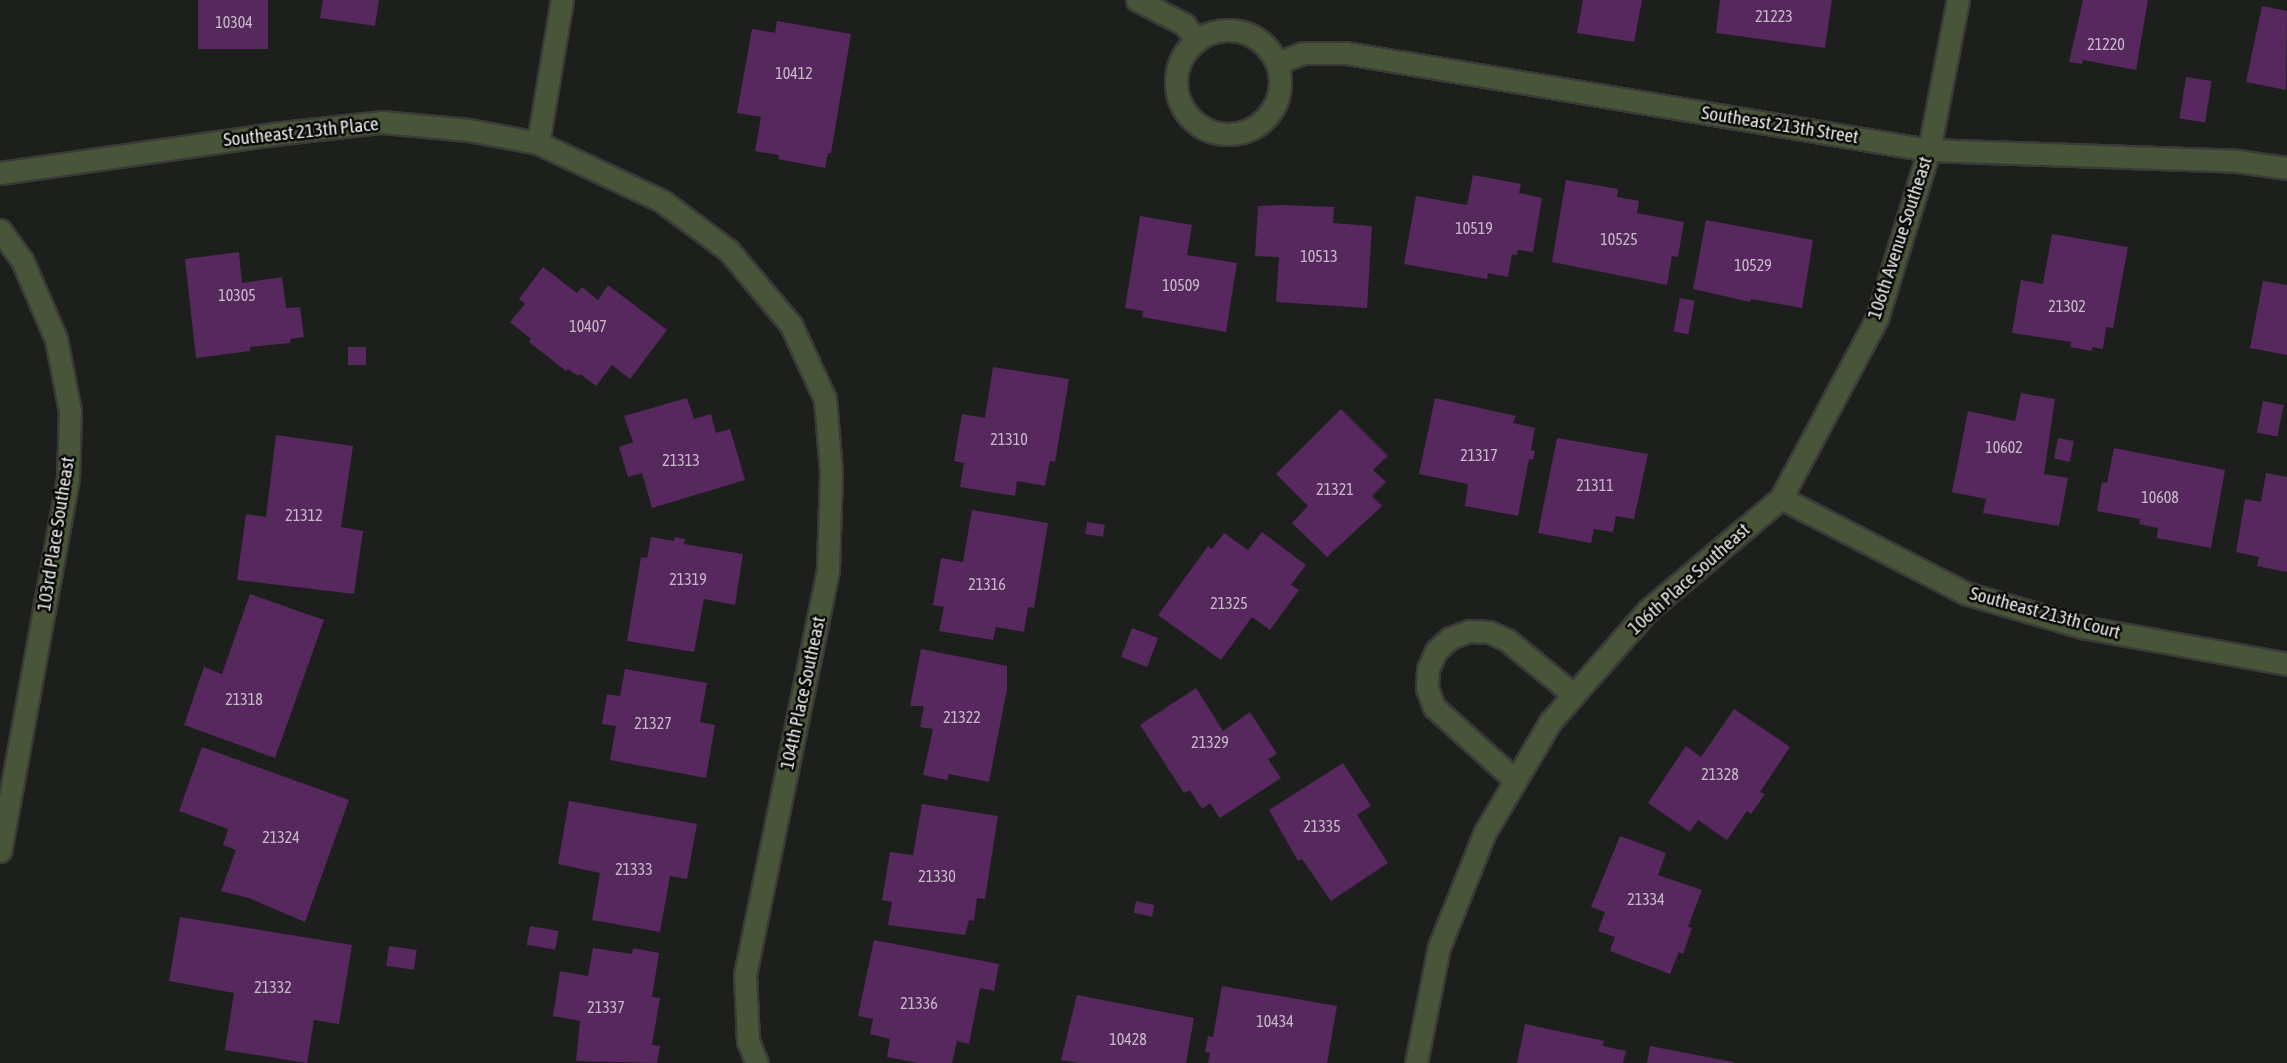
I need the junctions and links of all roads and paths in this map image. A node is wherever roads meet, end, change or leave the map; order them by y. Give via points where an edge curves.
1 (562, 0) edge
2 (1137, 0) edge
3 (1958, 0) edge
4 (1197, 40) junction
5 (1278, 63) junction
6 (538, 143) junction
7 (1929, 150) junction
8 (2287, 168) edge
9 (0, 173) edge
10 (0, 230) edge
11 (791, 325) joint
12 (1781, 498) junction
13 (2287, 664) edge
14 (1573, 694) junction
15 (1515, 780) junction
16 (0, 850) edge
17 (757, 1063) edge
18 (1416, 1063) edge

1 - 6 street
2 - 4 street via 1184,24
3 - 7 street, 106th Avenue Southeast
4 - 5 street via 1220,31 1243,31 1257,38
4 - 5 street via 1177,69 1176,87 1191,119 1205,130 1241,134 1257,127 1279,98
5 - 7 street, Southeast 213th Street via 1303,53 1346,53
6 - 9 street, Southeast 213th Place via 469,130 382,122
6 - 11 street, Southeast 213th Place via 662,201 729,251
7 - 8 street, Southeast 213th Street via 2237,161
7 - 12 street, 106th Avenue Southeast via 1877,318
10 - 16 street, 103rd Place Southeast via 22,260 56,339 70,411 68,478
11 - 17 street, 104th Place Southeast via 825,399 831,472 828,570 745,975 748,1041
12 - 13 street, Southeast 213th Court via 1965,593 2082,627
12 - 14 street, 106th Place Southeast via 1648,610
14 - 15 street, 106th Place Southeast
14 - 15 street via 1507,640 1489,632 1469,631 1450,638 1436,652 1428,669 1427,688 1434,707
15 - 18 street, 106th Place Southeast via 1485,832 1438,947

